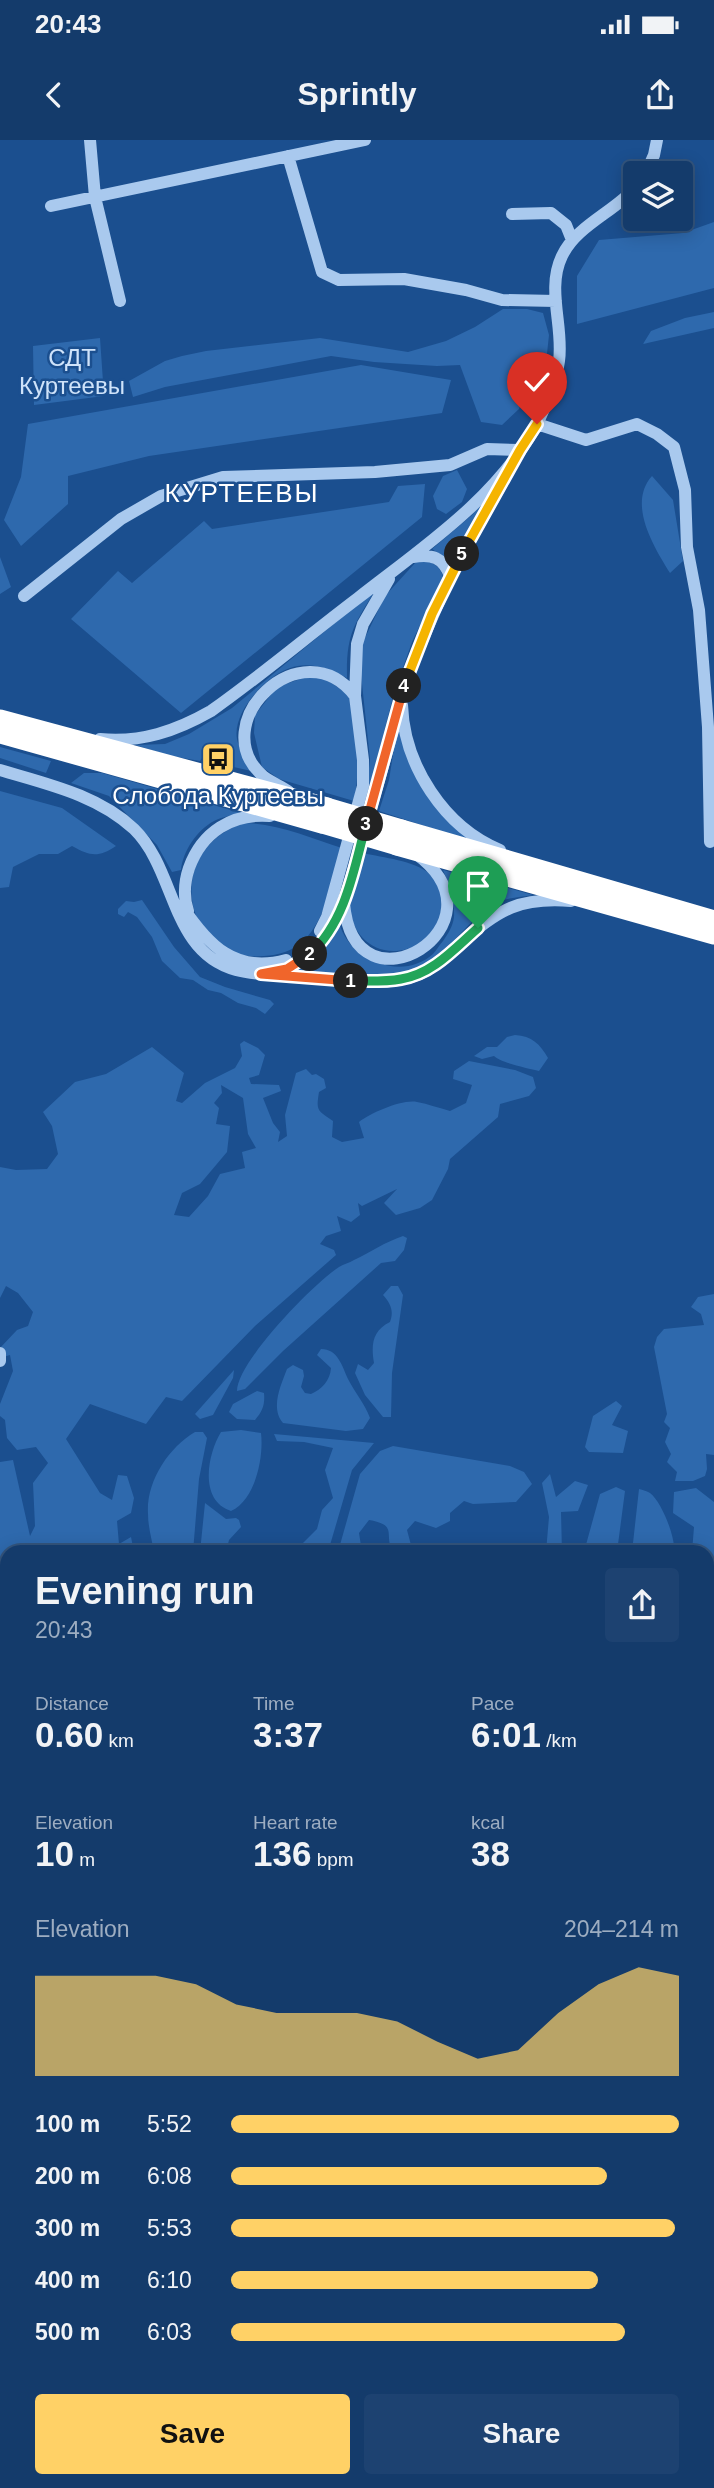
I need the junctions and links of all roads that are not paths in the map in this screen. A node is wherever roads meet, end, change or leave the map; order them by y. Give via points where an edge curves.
1 (90, 140) edge
2 (365, 140) edge
3 (657, 140) edge
4 (288, 156) junction
5 (651, 161) edge
6 (95, 197) junction
7 (623, 201) edge
8 (51, 206) dead end
9 (512, 214) dead end
10 (572, 240) junction
11 (556, 301) junction
12 (120, 302) dead end
13 (537, 424) junction
14 (520, 450) junction
15 (412, 557) junction
16 (396, 570) junction
17 (450, 576) junction
18 (24, 596) dead end
19 (404, 687) junction
20 (355, 695) junction
21 (0, 719) edge
22 (0, 734) edge
23 (61, 735) junction
24 (0, 770) edge
25 (304, 810) junction
26 (402, 841) junction
27 (710, 842) dead end
28 (556, 873) junction
29 (169, 886) junction
30 (344, 903) junction
31 (613, 906) junction
32 (714, 920) edge
33 (199, 932) junction
34 (714, 935) edge
35 (261, 974) junction
36 (0, 1353) edge
37 (0, 1361) edge

1 - 6 street
2 - 4 street
3 - 5 street
4 - 6 street
4 - 11 street via 322,272 339,280 404,279 502,300
6 - 8 street
6 - 12 street
7 - 10 street
9 - 10 street via 551,213 566,225
10 - 11 street via 561,257
11 - 13 street via 559,360
13 - 14 street
13 - 27 street via 586,440 637,425 674,447 685,490 687,547 699,610
14 - 15 street via 477,502
14 - 17 street
14 - 18 street via 487,449 450,465 375,472 223,477 161,496 121,519
15 - 16 street
15 - 17 street via 439,558
16 - 20 street via 363,624 354,663
16 - 23 street via 185,727 126,740
17 - 19 street
19 - 28 street via 405,734 434,796 482,840
19 - 30 street
20 - 25 street via 334,677 307,671 273,684 252,707 245,737 252,760
20 - 33 street via 363,786 327,916 316,938 293,959 273,964 230,956
21 - 23 highway
22 - 25 highway
23 - 25 highway
24 - 29 street via 111,810 146,842
25 - 26 highway, bridge
25 - 33 street via 244,817 221,825 204,841 192,860 184,895
26 - 28 highway
26 - 30 street via 428,864 446,894 444,922 432,940 402,959 376,957 352,936
26 - 31 highway
28 - 32 highway
29 - 33 street
29 - 35 street via 195,945 213,961
30 - 35 street via 320,944 304,959 287,969
31 - 34 highway
31 - 35 street via 551,900 509,907 436,965 400,980
36 - 37 street

